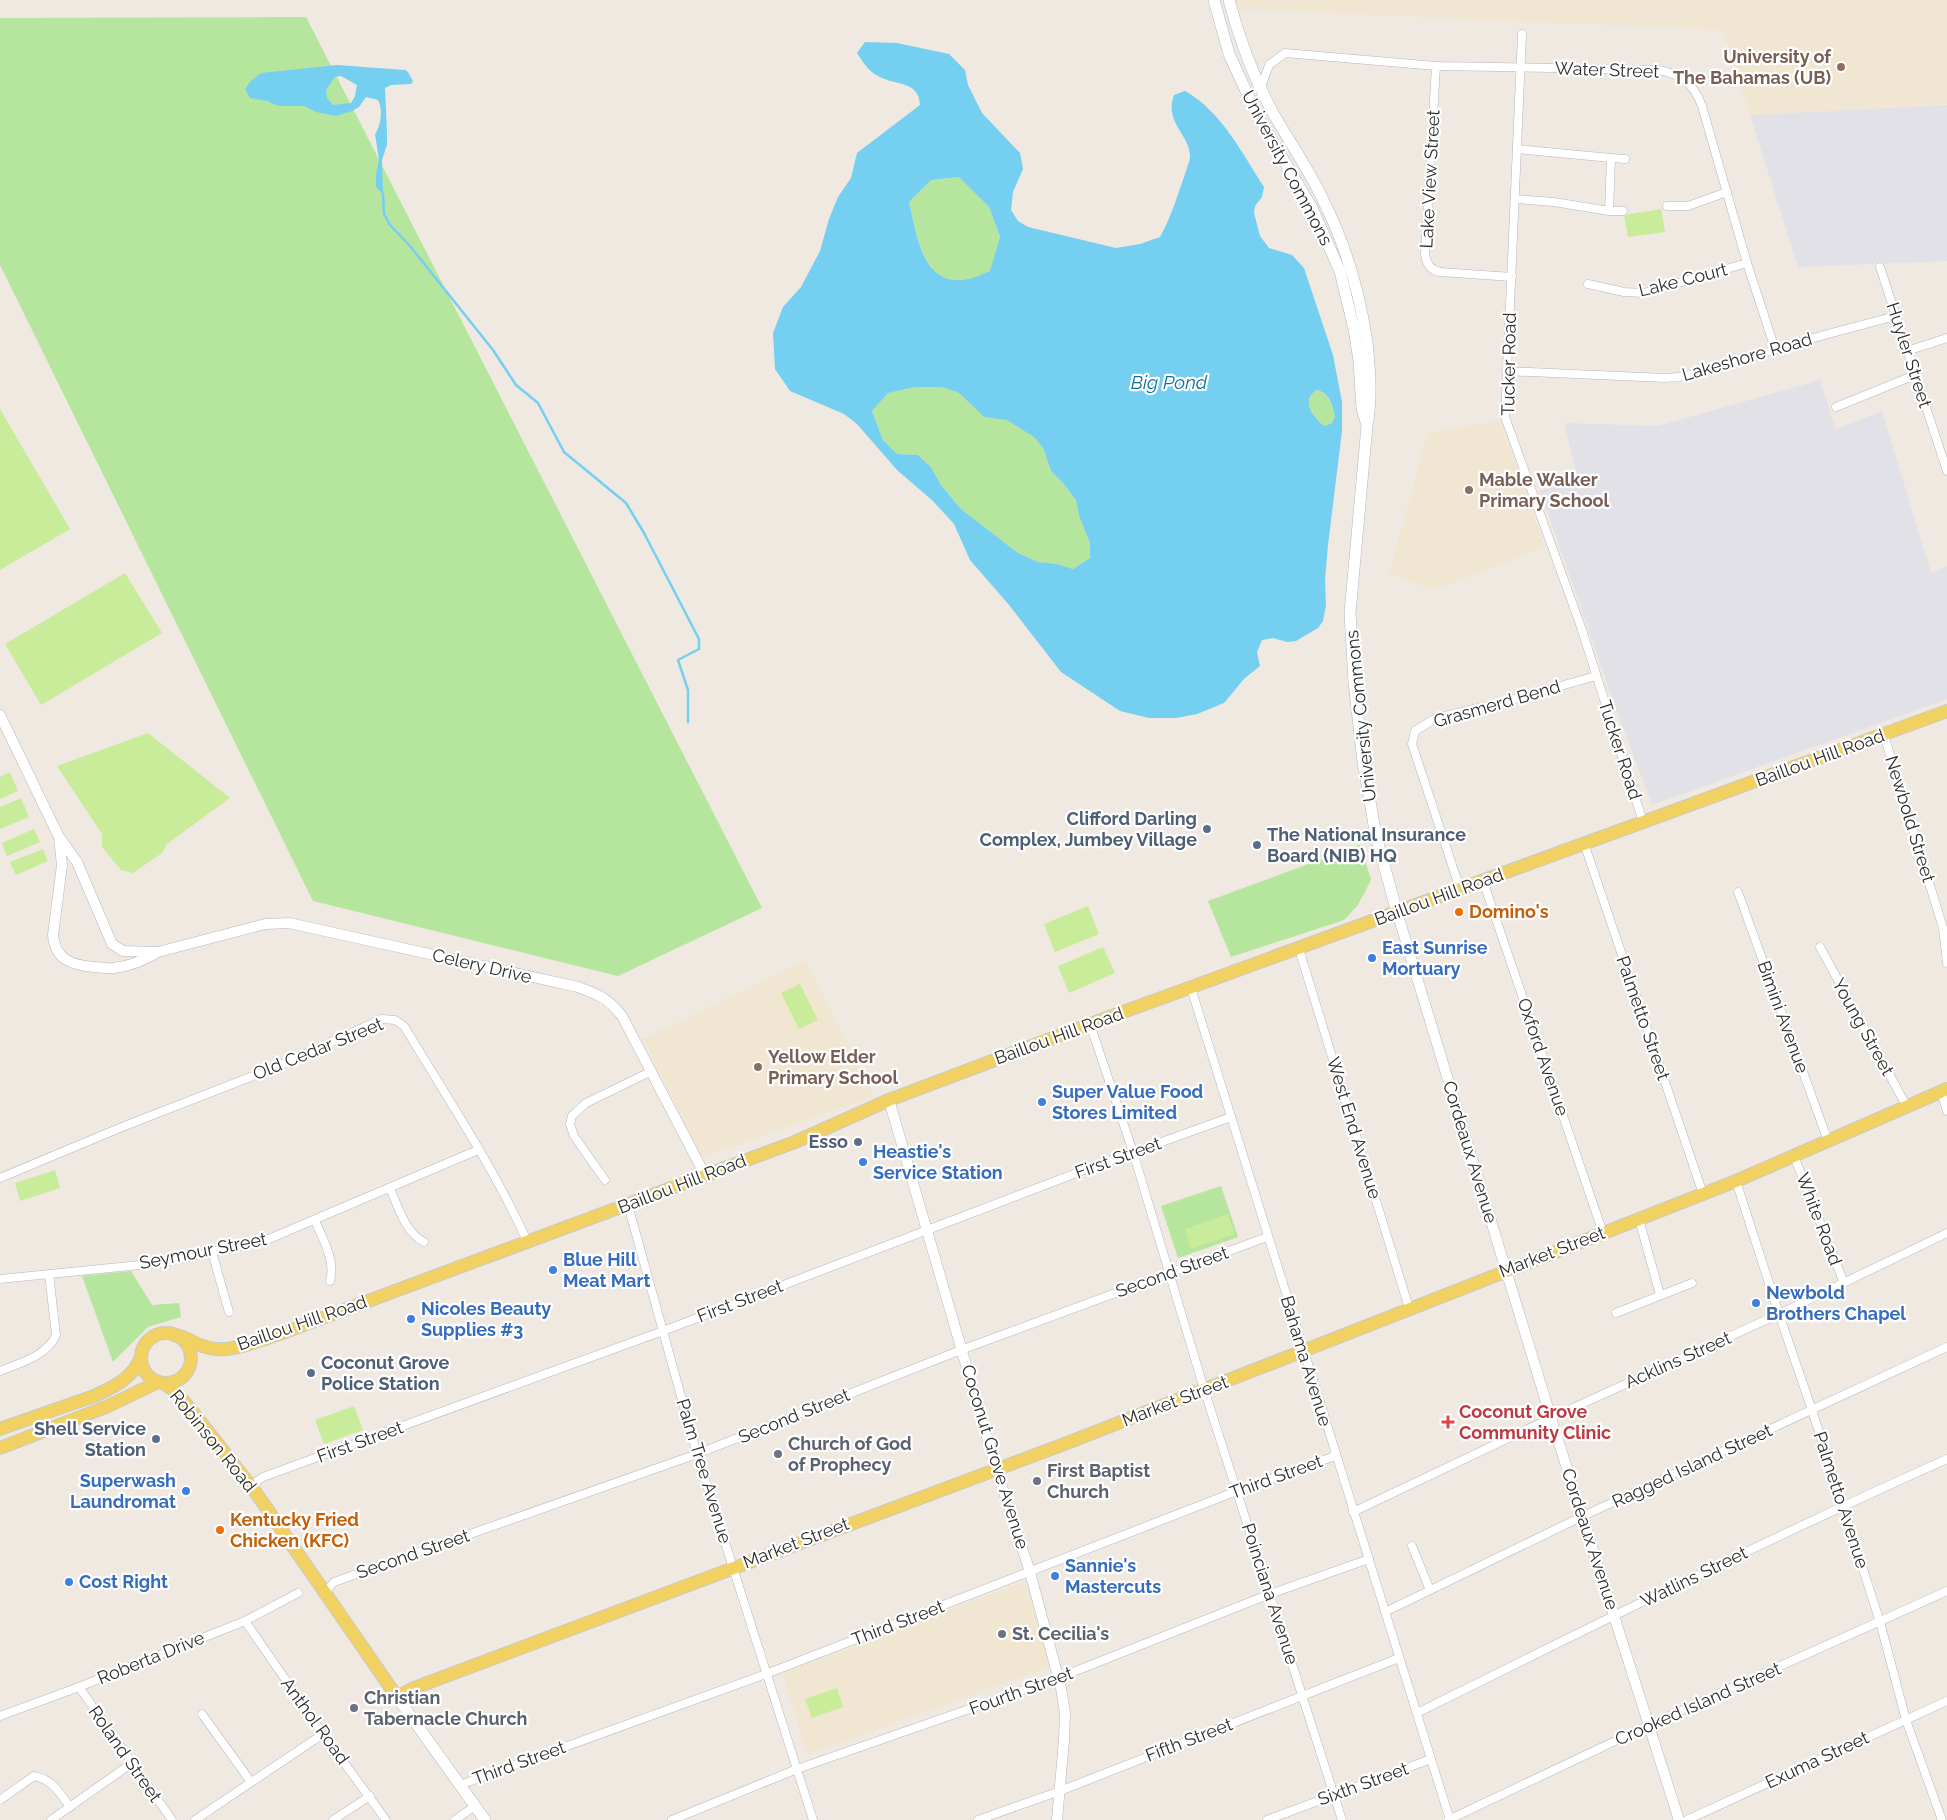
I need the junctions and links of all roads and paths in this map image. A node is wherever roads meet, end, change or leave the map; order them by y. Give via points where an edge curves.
1 (1214, 0) edge
2 (1229, 0) edge
3 (1522, 34) dead end
4 (1436, 66) junction
5 (1521, 67) junction
6 (1261, 87) junction
7 (1517, 149) junction
8 (1611, 158) junction
9 (1625, 159) dead end
10 (1727, 192) junction
11 (1515, 199) junction
12 (1667, 206) dead end
13 (1609, 211) junction
14 (1623, 211) dead end
15 (1747, 263) junction
16 (1880, 266) dead end
17 (1512, 277) junction
18 (1588, 284) dead end
19 (1896, 316) junction
20 (1947, 338) edge
21 (1775, 350) junction
22 (1907, 350) junction
23 (1506, 371) junction
24 (1915, 375) junction
25 (1836, 406) dead end
26 (1367, 426) junction
27 (1944, 454) edge
28 (1947, 471) edge
29 (1596, 676) junction
30 (1947, 711) edge
31 (0, 715) edge
32 (1884, 735) junction
33 (1642, 822) junction
34 (60, 837) junction
35 (1584, 843) junction
36 (1483, 881) junction
37 (1460, 889) junction
38 (1738, 892) dead end
39 (1397, 912) junction
40 (1945, 927) edge
41 (1820, 947) dead end
42 (1299, 949) junction
43 (158, 952) junction
44 (1947, 963) edge
45 (1191, 988) junction
46 (1090, 1024) junction
47 (652, 1071) junction
48 (1944, 1090) edge
49 (889, 1100) junction
50 (1906, 1107) junction
51 (1947, 1111) edge
52 (1231, 1116) junction
53 (1828, 1141) junction
54 (478, 1150) junction
55 (1133, 1152) junction
56 (1794, 1156) junction
57 (705, 1175) junction
58 (0, 1178) edge
59 (604, 1180) dead end
60 (1736, 1181) junction
61 (390, 1188) junction
62 (1703, 1194) junction
63 (628, 1205) junction
64 (1639, 1218) junction
65 (315, 1221) junction
66 (927, 1230) junction
67 (1603, 1233) junction
68 (1947, 1234) edge
69 (1267, 1237) junction
70 (527, 1241) junction
71 (424, 1242) dead end
72 (212, 1252) junction
73 (1507, 1270) junction
74 (1168, 1273) junction
75 (49, 1274) junction
76 (0, 1279) edge
77 (330, 1281) dead end
78 (1692, 1283) dead end
79 (1844, 1283) junction
80 (1660, 1295) junction
81 (1409, 1308) junction
82 (229, 1312) dead end
83 (1616, 1313) dead end
84 (1779, 1314) junction
85 (663, 1331) junction
86 (174, 1335) junction
87 (1947, 1347) edge
88 (962, 1350) junction
89 (1303, 1351) junction
90 (141, 1357) junction
91 (0, 1371) edge
92 (161, 1383) junction
93 (1204, 1389) junction
94 (1812, 1410) junction
95 (1551, 1418) junction
96 (0, 1429) edge
97 (0, 1448) edge
98 (697, 1454) junction
99 (1335, 1456) junction
100 (1947, 1459) edge
101 (996, 1468) junction
102 (254, 1490) junction
103 (1236, 1491) junction
104 (1843, 1506) junction
105 (1353, 1512) junction
106 (1583, 1516) junction
107 (1412, 1546) dead end
108 (1369, 1559) junction
109 (733, 1567) junction
110 (1030, 1572) junction
111 (1430, 1590) junction
112 (1947, 1591) edge
113 (298, 1593) dead end
114 (1270, 1594) junction
115 (326, 1596) junction
116 (1385, 1612) junction
117 (1614, 1615) junction
118 (245, 1621) junction
119 (1880, 1622) junction
120 (1399, 1658) junction
121 (766, 1674) junction
122 (1058, 1678) junction
123 (79, 1687) junction
124 (397, 1696) junction
125 (1302, 1696) junction
126 (1947, 1701) edge
127 (1416, 1713) junction
128 (202, 1714) dead end
129 (0, 1716) edge
130 (1906, 1720) junction
131 (1649, 1725) junction
132 (323, 1734) junction
133 (1431, 1759) junction
134 (132, 1763) junction
135 (797, 1769) junction
136 (251, 1782) junction
137 (460, 1785) junction
138 (1060, 1791) junction
139 (1333, 1794) junction
140 (370, 1796) junction
141 (0, 1800) edge
142 (475, 1806) junction
143 (70, 1807) junction
144 (50, 1820) edge
145 (172, 1820) edge
146 (195, 1820) edge
147 (333, 1820) edge
148 (386, 1820) edge
149 (456, 1820) edge
150 (485, 1820) edge
151 (672, 1820) edge
152 (813, 1820) edge
153 (978, 1820) edge
154 (1057, 1820) edge
155 (1268, 1820) edge
156 (1342, 1820) edge
157 (1449, 1820) edge
158 (1679, 1820) edge
159 (1687, 1820) edge
160 (1942, 1820) edge

1 - 26 main road, University Commons via 1229,54 1258,117 1312,208 1340,271 1354,329 1362,408
2 - 6 main road, University Commons
3 - 5 street, Tucker Road
4 - 5 street, Water Street
4 - 6 street, Water Street via 1285,53 1269,65
4 - 17 street, Lake View Street via 1426,260 1437,272
5 - 7 street, Tucker Road
5 - 10 street, Water Street via 1659,70 1678,75 1691,85 1698,97
6 - 26 main road, University Commons via 1324,202 1350,267 1365,327 1369,359
7 - 8 street
7 - 11 street, Tucker Road
8 - 9 street
8 - 13 street
10 - 12 street via 1688,206
10 - 15 street, Water Street
11 - 13 street
11 - 17 street, Tucker Road
13 - 14 street
15 - 18 street, Lake Court via 1644,293
15 - 21 street, Water Street
16 - 19 street, Huyler Street
17 - 23 street, Tucker Road
19 - 21 street, Lakeshore Road
19 - 22 street, Huyler Street
20 - 22 street
21 - 23 street, Lakeshore Road via 1682,377
22 - 24 street, Huyler Street
23 - 29 street, Tucker Road via 1505,417
24 - 25 street
24 - 27 street, Huyler Street
26 - 39 main road, University Commons via 1350,613 1353,675 1376,836
27 - 28 street, Huyler Street
29 - 33 street, Tucker Road
29 - 37 street, Grasmerd Bend via 1436,718 1415,731 1412,744
30 - 32 main road, Baillou Hill Road
31 - 34 street, Celery Drive
32 - 33 main road, Baillou Hill Road
32 - 40 street, Newbold Street
33 - 35 main road, Baillou Hill Road
34 - 43 street, Celery Drive via 77,862 112,944 124,951
34 - 43 street, Celery Drive via 62,865 53,935 59,954 71,963 113,968 146,959
35 - 36 main road, Baillou Hill Road
35 - 62 street, Palmetto Street
36 - 37 main road, Baillou Hill Road
36 - 67 street, Oxford Avenue
37 - 39 main road, Baillou Hill Road
38 - 53 street, Bimini Avenue
39 - 42 main road, Baillou Hill Road
39 - 73 street, Cordeaux Avenue
40 - 44 street, Newbold Street
41 - 50 street, Young Street
42 - 45 main road, Baillou Hill Road
42 - 81 street, West End Avenue
43 - 47 street, Celery Drive via 265,924 289,923 578,987 611,1002
45 - 46 main road, Baillou Hill Road
45 - 52 street, Bahama Avenue
46 - 49 main road, Baillou Hill Road
46 - 55 street, Poinciana Avenue
47 - 57 street, Celery Drive
47 - 59 street via 586,1103 572,1116 570,1124 574,1136
48 - 50 main road, Market Street
48 - 51 street
49 - 57 main road, Baillou Hill Road via 795,1142
49 - 66 street, Coconut Grove Avenue
50 - 53 main road, Market Street
52 - 55 street, First Street
52 - 69 street, Bahama Avenue
53 - 56 main road, Market Street
54 - 58 street, Old Cedar Street via 404,1026 395,1020 382,1020 271,1069
54 - 61 street, Seymour Street
54 - 70 street, Old Cedar Street
55 - 66 street, First Street
55 - 74 street, Poinciana Avenue
56 - 60 main road, Market Street
56 - 79 street, White Road
57 - 63 main road, Baillou Hill Road
60 - 62 main road, Market Street
60 - 84 street, Palmetto Avenue
61 - 65 street, Seymour Street
61 - 71 street via 408,1226
62 - 64 main road, Market Street
63 - 70 main road, Baillou Hill Road
63 - 85 street, Palm Tree Avenue
64 - 67 main road, Market Street
64 - 80 street
65 - 72 street, Seymour Street via 264,1241
65 - 77 street via 331,1262
66 - 85 street, First Street
66 - 88 street, Coconut Grove Avenue
67 - 73 main road, Market Street
68 - 79 street, Acklins Street
69 - 74 street, Second Street
69 - 89 street, Bahama Avenue
70 - 86 main road, Baillou Hill Road via 242,1346 204,1347
72 - 75 street, Seymour Street via 160,1262
72 - 82 street
73 - 81 main road, Market Street
73 - 95 street, Cordeaux Avenue
74 - 88 street, Second Street
74 - 93 street, Poinciana Avenue
75 - 76 street, Seymour Street
75 - 91 street via 54,1341 42,1352
78 - 80 street
79 - 84 street, Acklins Street
80 - 83 street
81 - 89 main road, Market Street
84 - 94 street, Palmetto Avenue
84 - 95 street, Acklins Street
85 - 98 street, Palm Tree Avenue
85 - 102 street, First Street via 262,1477
86 - 90 main road via 162,1334 152,1338 144,1346
86 - 92 main road via 187,1344 190,1364 182,1378
87 - 94 street, Ragged Island Street
88 - 98 street, Second Street
88 - 101 street, Coconut Grove Avenue
89 - 93 main road, Market Street
89 - 99 street, Bahama Avenue
90 - 92 main road via 146,1372
90 - 96 main road via 132,1373 109,1389
92 - 97 main road
92 - 102 main road, Robinson Road via 175,1391
93 - 101 main road, Market Street
93 - 103 street, Poinciana Avenue
94 - 104 street, Palmetto Avenue
94 - 106 street, Ragged Island Street
95 - 105 street, Acklins Street
95 - 106 street, Cordeaux Avenue
98 - 109 street, Palm Tree Avenue
98 - 115 street, Second Street via 334,1582
99 - 103 street, Third Street
99 - 105 street, Bahama Avenue
100 - 104 street, Watlins Street
101 - 109 main road, Market Street
101 - 110 street, Coconut Grove Avenue
102 - 115 main road, Robinson Road
103 - 110 street, Third Street
103 - 114 street, Poinciana Avenue
104 - 117 street, Watlins Street
104 - 119 street, Palmetto Avenue
105 - 108 street, Bahama Avenue
106 - 111 street, Ragged Island Street
106 - 117 street, Cordeaux Avenue
107 - 111 street
108 - 114 street, Fourth Street
108 - 116 street, Bahama Avenue
109 - 121 street, Palm Tree Avenue
109 - 124 main road, Market Street
110 - 121 street, Third Street
110 - 122 street, Coconut Grove Avenue
111 - 116 street, Ragged Island Street
112 - 119 street, Crooked Island Street
113 - 118 street, Roberta Drive
114 - 122 street, Fourth Street
114 - 125 street, Poinciana Avenue
115 - 124 main road, Robinson Road
116 - 120 street, Bahama Avenue
117 - 127 street, Watlins Street
117 - 131 street, Cordeaux Avenue
118 - 123 street, Roberta Drive
118 - 132 street, Anthol Road
119 - 130 street, Palmetto Avenue
119 - 131 street, Crooked Island Street
120 - 125 street, Fifth Street
120 - 127 street, Bahama Avenue
121 - 135 street, Palm Tree Avenue
121 - 137 street, Third Street
122 - 135 street, Fourth Street
122 - 138 street, Coconut Grove Avenue via 1065,1713
123 - 129 street, Roberta Drive
123 - 134 street, Roland Street
124 - 137 main road, Robinson Road
125 - 138 street, Fifth Street
125 - 139 street, Poinciana Avenue
126 - 130 street, Exuma Street
127 - 133 street, Bahama Avenue
128 - 136 street
130 - 159 street, Exuma Street
130 - 160 street, Palmetto Avenue
131 - 157 street, Crooked Island Street
131 - 158 street, Cordeaux Avenue
132 - 136 street
132 - 140 street, Anthol Road
133 - 139 street, Sixth Street
133 - 157 street, Bahama Avenue
134 - 143 street
134 - 145 street, Roland Street
135 - 151 street, Fourth Street
135 - 152 street, Palm Tree Avenue
136 - 146 street
137 - 142 main road, Robinson Road
138 - 153 street, Fifth Street
138 - 154 street, Coconut Grove Avenue
139 - 155 street, Sixth Street
139 - 156 street, Poinciana Avenue
140 - 147 street
140 - 148 street, Anthol Road
141 - 143 street via 34,1776 50,1782
142 - 149 street
142 - 150 main road, Robinson Road
143 - 144 street

